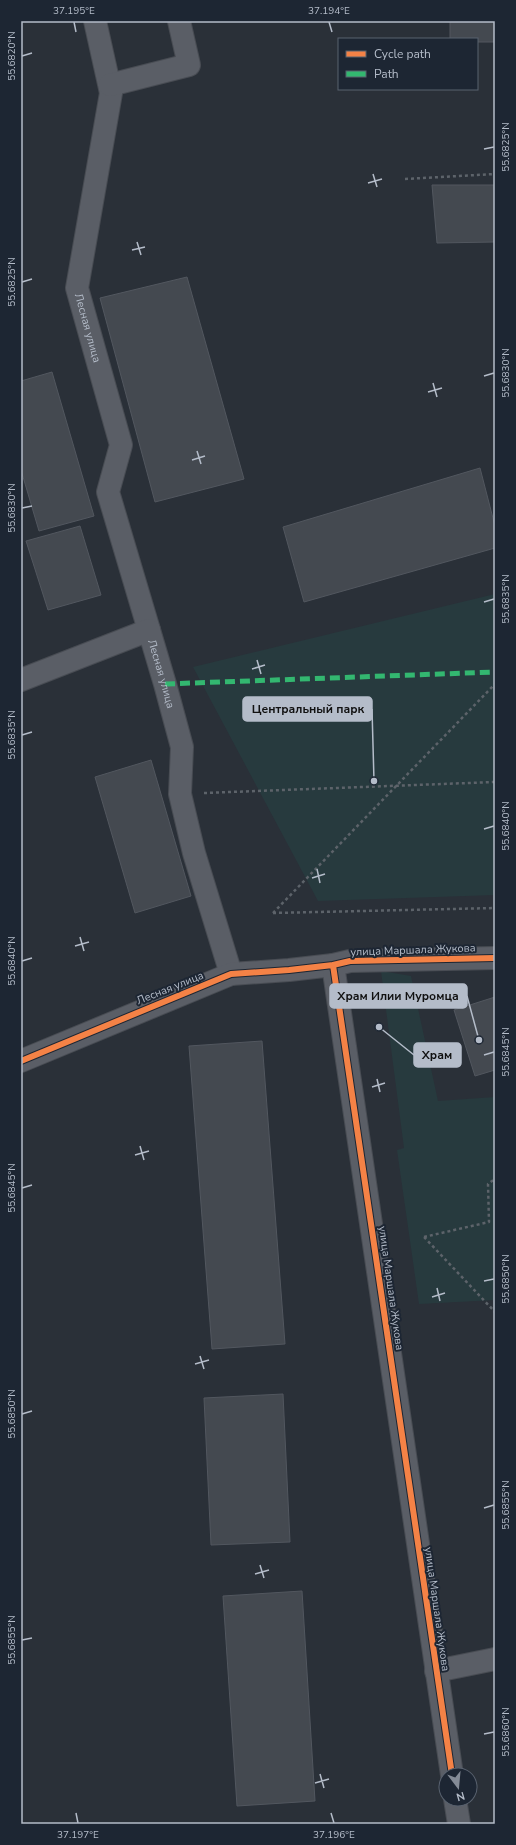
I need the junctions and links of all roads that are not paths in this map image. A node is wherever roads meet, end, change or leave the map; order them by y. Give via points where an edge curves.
1 (95, 21) edge
2 (179, 21) edge
3 (110, 85) junction
4 (149, 630) junction
5 (21, 680) edge
6 (495, 958) edge
7 (333, 965) junction
8 (231, 974) junction
9 (21, 1061) edge
10 (495, 1660) edge
11 (436, 1671) junction
12 (451, 1767) edge
13 (456, 1807) edge
14 (459, 1824) edge

1 - 3 street, Лесная улица
2 - 3 street via 188,65
3 - 4 street, Лесная улица via 111,93 77,288 121,445 108,492
4 - 5 street, Лесная улица
4 - 8 street, Лесная улица via 182,747 180,794 194,853
6 - 7 street, улица Маршала Жукова via 350,961
7 - 8 street, Лесная улица
7 - 11 street, улица Маршала Жукова
8 - 9 street, Лесная улица
10 - 11 street
11 - 12 street, улица Маршала Жукова
13 - 14 street

